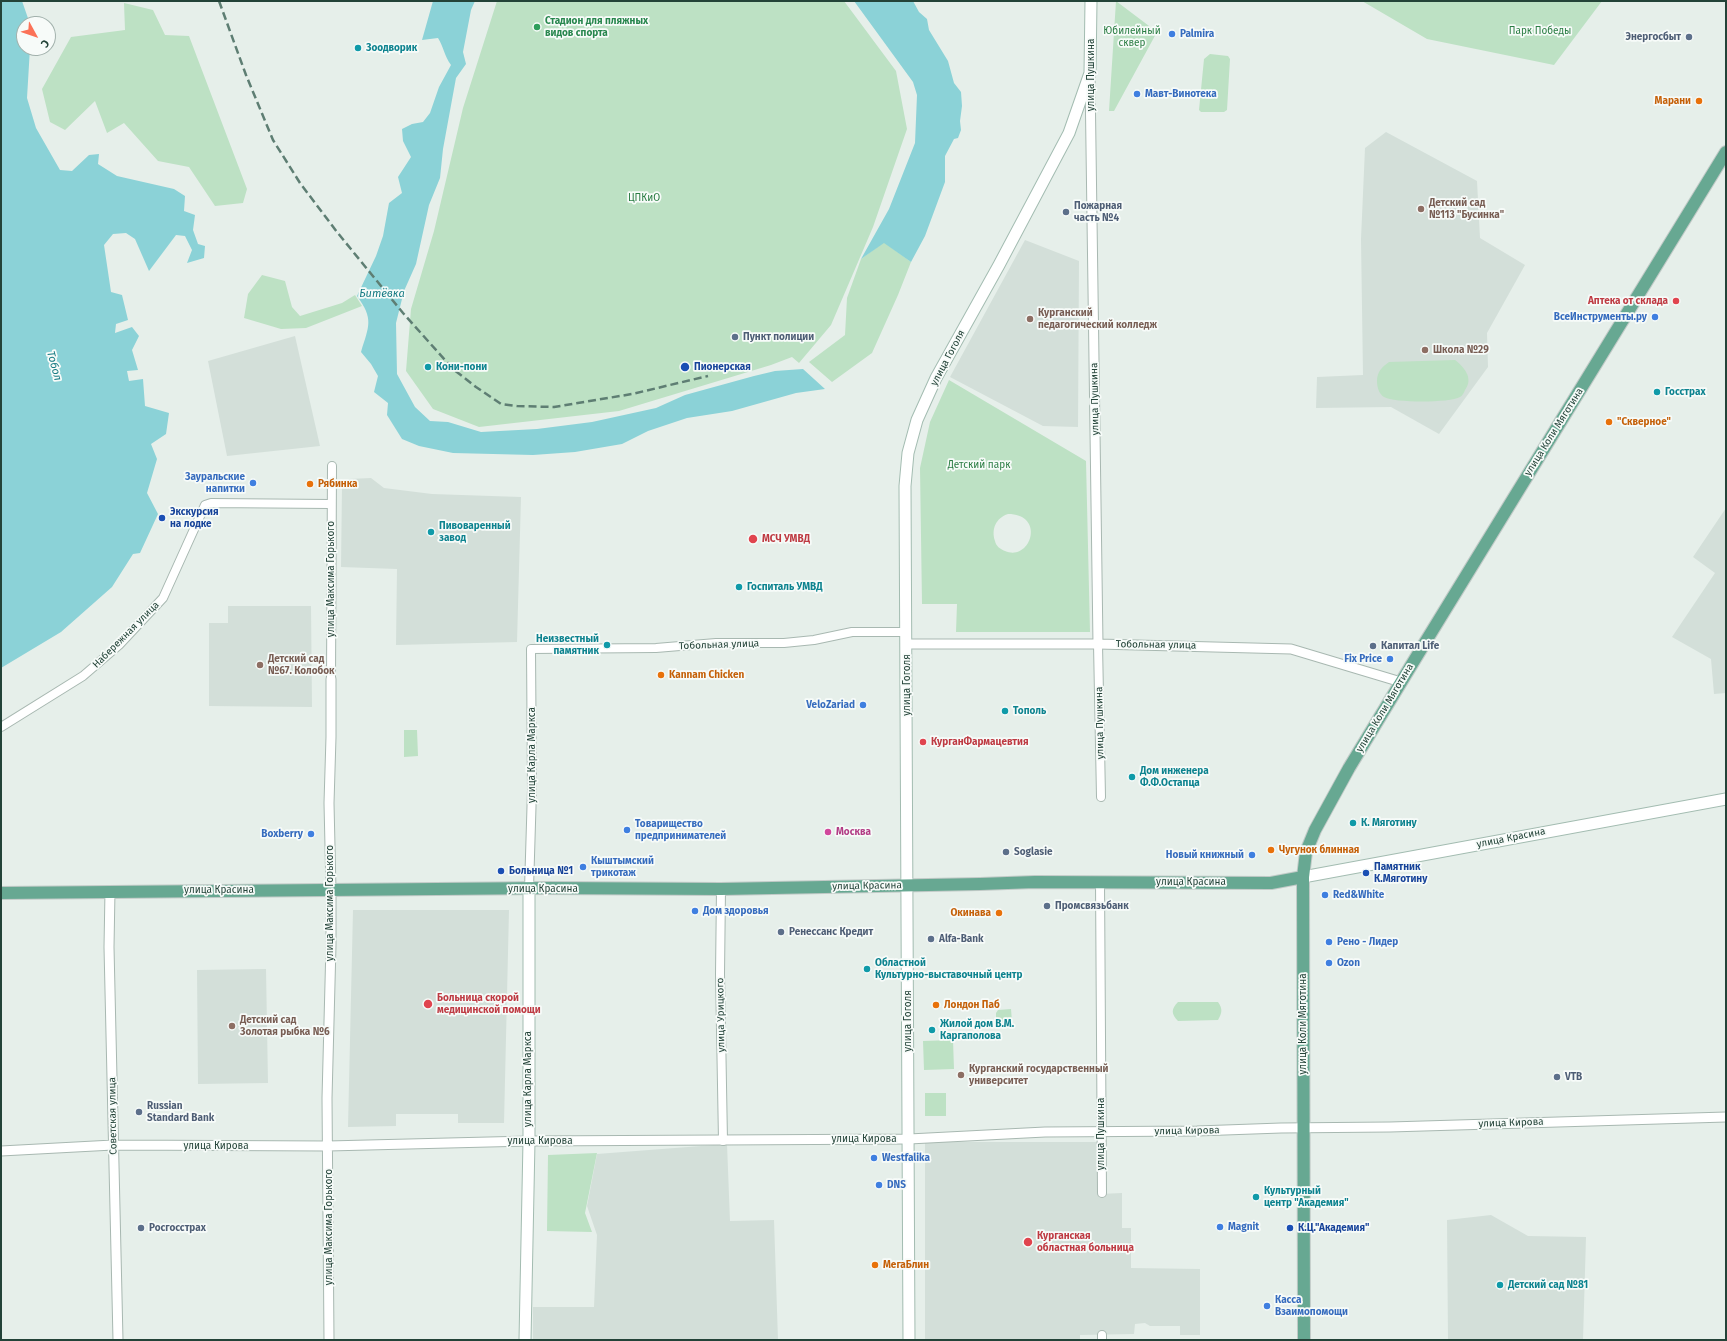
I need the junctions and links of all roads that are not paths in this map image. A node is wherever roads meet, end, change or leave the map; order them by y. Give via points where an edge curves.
1 (1091, 1) edge
2 (1090, 73) junction
3 (1726, 152) edge
4 (332, 466) dead end
5 (330, 504) junction
6 (906, 632) junction
7 (907, 644) junction
8 (1098, 644) junction
9 (531, 649) joint
10 (330, 679) joint
11 (1401, 682) junction
12 (1, 727) edge
13 (1101, 797) dead end
14 (1726, 799) edge
15 (1303, 878) junction
16 (1100, 882) junction
17 (907, 885) junction
18 (529, 889) junction
19 (721, 889) junction
20 (331, 890) junction
21 (110, 891) junction
22 (1, 893) edge
23 (1726, 1117) edge
24 (1304, 1127) junction
25 (1102, 1132) junction
26 (909, 1139) junction
27 (529, 1141) junction
28 (723, 1141) junction
29 (114, 1145) junction
30 (328, 1146) junction
31 (1, 1151) edge
32 (1102, 1193) dead end
33 (118, 1340) edge
34 (329, 1340) edge
35 (525, 1340) edge
36 (909, 1340) edge
37 (1304, 1340) edge

1 - 2 main road, улица Пушкина
2 - 6 main road, улица Гоголя via 1069,133 936,378 917,420 908,453 905,486
2 - 8 street, улица Пушкина
3 - 11 main road, улица Коли Мяготина
4 - 5 street, улица Максима Горького
5 - 10 street, улица Максима Горького
5 - 12 street, Набережная улица via 205,505 163,598 119,645 83,676
6 - 7 main road, улица Гоголя
6 - 9 street, Тобольная улица via 852,632 784,643
7 - 8 street, Тобольная улица
7 - 17 main road, улица Гоголя
8 - 11 street, Тобольная улица via 1291,649
8 - 13 street, улица Пушкина
9 - 18 street, улица Карла Маркса via 532,815
10 - 20 street, улица Максима Горького via 328,802
11 - 15 main road, улица Коли Мяготина via 1315,830 1306,852
14 - 15 main road, улица Красина
15 - 16 main road, улица Красина via 1271,883
15 - 24 main road, улица Коли Мяготина
16 - 17 main road, улица Красина
16 - 25 street, улица Пушкина
17 - 19 main road, улица Красина
17 - 26 main road, улица Гоголя
18 - 19 main road, улица Красина
18 - 20 main road, улица Красина
18 - 27 main road, улица Карла Маркса
19 - 28 street, улица Урицкого
20 - 21 main road, улица Красина
20 - 30 street, улица Максима Горького
21 - 22 main road, улица Красина
21 - 29 street, Советская улица
23 - 24 street, улица Кирова via 1390,1127
24 - 25 street, улица Кирова
24 - 37 main road, улица Коли Мяготина
25 - 26 street, улица Кирова via 1045,1132
25 - 32 street, улица Пушкина
26 - 28 street, улица Кирова
26 - 36 main road, улица Гоголя
27 - 28 street, улица Кирова
27 - 30 street, улица Кирова
27 - 35 main road, улица Карла Маркса
29 - 30 street, улица Кирова
29 - 31 street, улица Кирова
29 - 33 street, Советская улица
30 - 34 street, улица Максима Горького

